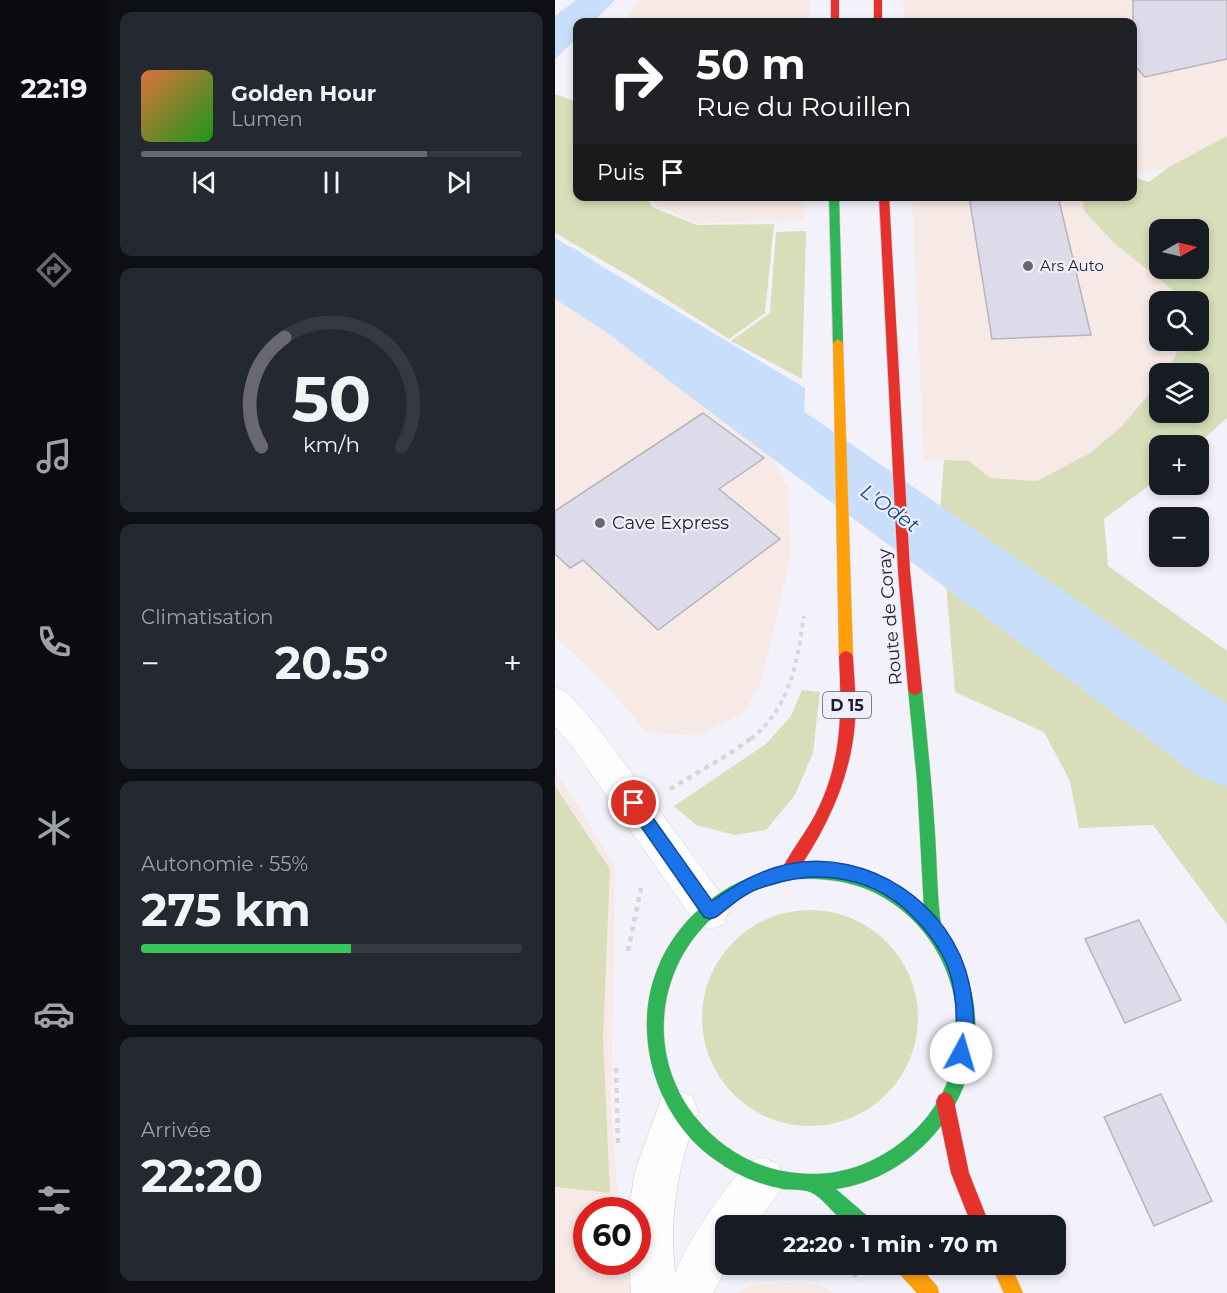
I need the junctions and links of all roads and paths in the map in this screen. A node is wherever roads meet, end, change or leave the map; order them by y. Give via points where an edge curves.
1 (835, 0) edge
2 (878, 0) edge
3 (835, 18) edge
4 (878, 18) edge
5 (834, 201) edge
6 (885, 201) edge
7 (805, 609) dead end
8 (555, 702) edge
9 (634, 803) junction
10 (789, 871) junction
11 (710, 911) junction
12 (933, 926) junction
13 (945, 1101) junction
14 (677, 1111) junction
15 (763, 1179) junction
16 (815, 1184) junction
17 (735, 1215) edge
18 (853, 1215) edge
19 (977, 1215) edge
20 (715, 1245) edge
21 (855, 1275) edge
22 (914, 1275) edge
23 (1005, 1275) edge
24 (871, 1287) dead end
25 (654, 1293) edge
26 (690, 1293) edge
27 (930, 1293) edge
28 (1014, 1293) edge

1 - 3 main road
2 - 4 main road
5 - 10 main road, D 15 via 848,720 841,773 803,852
6 - 12 main road, Route de Coray via 904,571
7 - 9 path via 788,691 766,726 667,790
8 - 9 street
9 - 11 street
10 - 11 main road via 745,886
10 - 12 main road via 830,870 879,882 906,898
11 - 14 main road via 685,940 668,972 658,1006 656,1042 662,1078
12 - 13 main road via 958,972 965,1004 965,1036 958,1069
13 - 16 main road via 921,1133 891,1159 854,1177
13 - 19 main road via 960,1173
14 - 15 main road via 706,1147 729,1164
14 - 25 street via 654,1191
15 - 16 main road
15 - 17 street
16 - 18 main road
20 - 26 street
21 - 24 path
22 - 27 main road
23 - 28 main road

